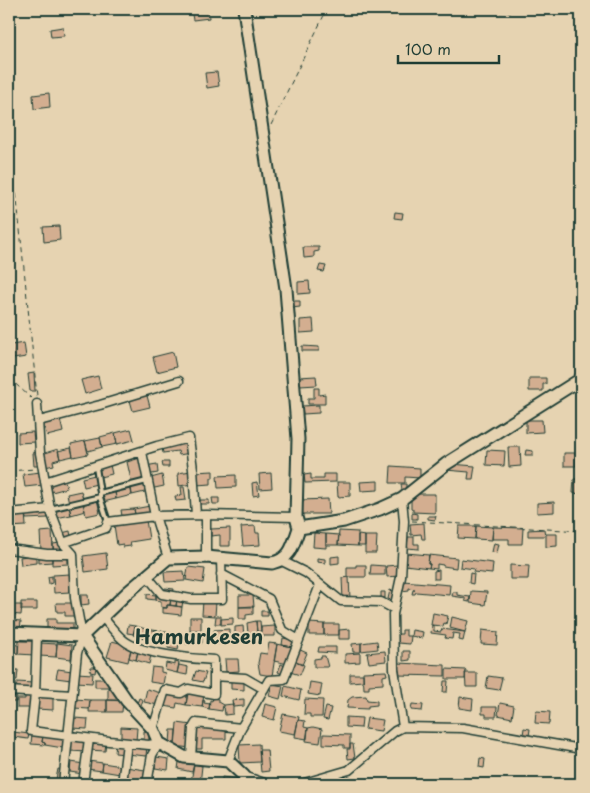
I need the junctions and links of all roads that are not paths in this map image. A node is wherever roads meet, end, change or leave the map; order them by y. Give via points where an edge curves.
1 (244, 9) edge
2 (581, 379) edge
3 (179, 381) dead end
4 (37, 404) road end
5 (39, 421) junction
6 (142, 452) junction
7 (96, 467) junction
8 (147, 481) junction
9 (45, 482) junction
10 (100, 495) junction
11 (402, 498) junction
12 (50, 509) junction
13 (9, 513) edge
14 (196, 515) junction
15 (206, 515) junction
16 (155, 516) junction
17 (108, 522) junction
18 (298, 523) junction
19 (63, 543) junction
20 (9, 549) edge
21 (72, 554) junction
22 (206, 557) junction
23 (168, 558) junction
24 (221, 558) junction
25 (282, 561) junction
26 (221, 574) junction
27 (147, 576) junction
28 (320, 585) junction
29 (394, 610) junction
30 (102, 617) junction
31 (9, 633) edge
32 (37, 634) junction
33 (82, 636) junction
34 (299, 640) junction
35 (214, 676) junction
36 (264, 689) junction
37 (9, 691) edge
38 (35, 694) junction
39 (72, 695) junction
40 (403, 727) junction
41 (241, 728) junction
42 (153, 729) junction
43 (68, 736) junction
44 (89, 739) junction
45 (127, 743) junction
46 (159, 743) junction
47 (581, 748) edge
48 (191, 757) junction
49 (228, 761) junction
50 (245, 780) edge
51 (63, 784) edge
52 (84, 784) edge
53 (122, 784) edge
54 (147, 784) edge
55 (268, 784) edge
56 (301, 784) edge

1 - 18 street via 286,289 298,439
2 - 11 street via 446,464
3 - 5 street
4 - 5 street
5 - 9 street
6 - 7 street
6 - 8 street
6 - 14 street via 189,438
7 - 9 street
7 - 10 lane
8 - 10 lane
8 - 16 street
9 - 12 street
10 - 12 lane
10 - 17 lane
11 - 18 street via 344,521
11 - 29 street via 401,576
12 - 13 street
12 - 19 street
14 - 15 street
14 - 16 street
15 - 18 street
15 - 22 street
16 - 17 street
16 - 23 street
17 - 19 street via 106,528
18 - 25 street via 291,551
19 - 21 street
20 - 21 street
21 - 33 street
22 - 23 street
22 - 24 street
23 - 27 street
24 - 25 street
24 - 26 street
25 - 28 street via 306,573
26 - 27 street via 222,599 162,594
26 - 34 street via 269,599 282,630
27 - 30 street
28 - 29 street via 341,601 382,602
28 - 34 street
29 - 40 street via 394,669
30 - 33 street
30 - 35 street via 127,642 152,651 214,660
31 - 32 street
32 - 33 street
32 - 38 street
33 - 39 street
33 - 42 street via 126,701
34 - 36 street via 284,679 269,680
35 - 36 street via 245,678
35 - 42 street via 214,694 188,689 181,692 165,690
36 - 41 street
37 - 38 street
38 - 39 street
38 - 43 street via 31,731
39 - 43 street
40 - 47 street via 463,728
40 - 56 street via 349,770
41 - 48 street via 196,722
41 - 49 street
42 - 46 street
43 - 44 street
43 - 51 street
44 - 45 street
44 - 52 street
45 - 46 street
45 - 53 street
46 - 48 street via 184,757
46 - 54 street via 152,755
48 - 49 street
49 - 50 street
50 - 55 street

